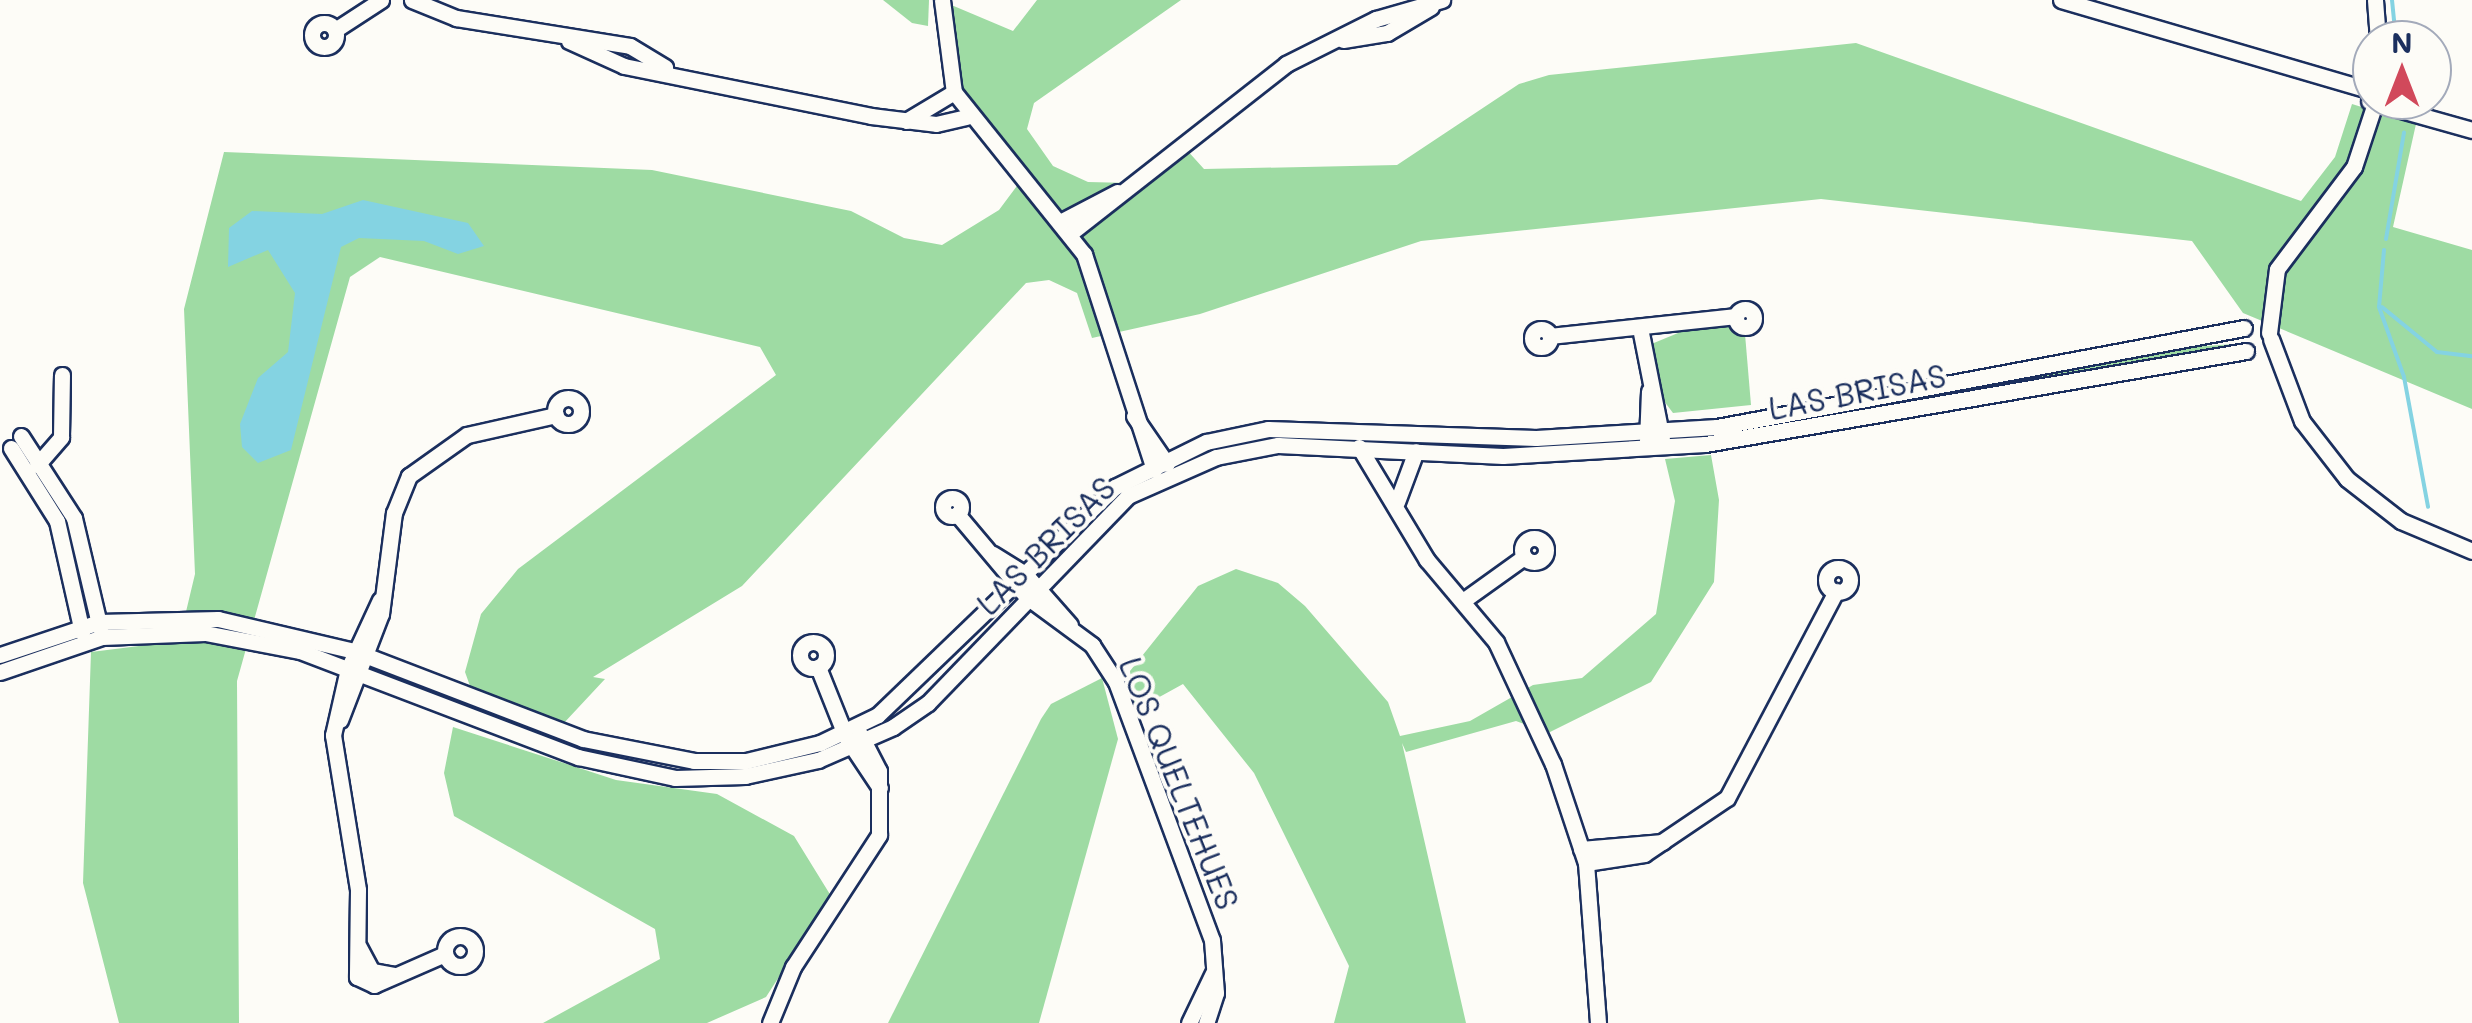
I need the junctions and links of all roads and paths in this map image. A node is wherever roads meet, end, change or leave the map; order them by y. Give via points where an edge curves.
1 (381, 0) edge
2 (412, 0) edge
3 (942, 0) edge
4 (2060, 0) edge
5 (1440, 1) edge
6 (335, 30) dead end
7 (2352, 89) edge
8 (954, 92) junction
9 (966, 117) junction
10 (2369, 120) edge
11 (2437, 120) edge
12 (905, 121) junction
13 (2472, 130) edge
14 (1068, 226) junction
15 (2268, 301) junction
16 (1736, 316) dead end
17 (2247, 326) junction
18 (1641, 333) junction
19 (1550, 336) dead end
20 (2270, 336) junction
21 (2250, 353) junction
22 (2279, 369) junction
23 (62, 375) dead end
24 (556, 415) dead end
25 (1360, 434) junction
26 (1417, 438) junction
27 (1654, 440) junction
28 (1359, 452) junction
29 (1416, 456) junction
30 (45, 460) junction
31 (1161, 468) junction
32 (30, 470) junction
33 (1397, 502) junction
34 (956, 514) dead end
35 (2472, 551) edge
36 (1524, 557) dead end
37 (1019, 579) junction
38 (1836, 591) dead end
39 (1033, 592) junction
40 (1464, 600) junction
41 (100, 630) junction
42 (83, 633) junction
43 (361, 654) junction
44 (0, 655) edge
45 (818, 667) dead end
46 (355, 671) junction
47 (0, 672) edge
48 (849, 730) junction
49 (583, 739) junction
50 (859, 745) junction
51 (578, 758) junction
52 (1583, 856) junction
53 (445, 954) dead end
54 (1213, 973) junction
55 (770, 1023) edge
56 (1189, 1023) edge
57 (1206, 1023) edge
58 (1598, 1023) edge

1 - 6 street
2 - 12 street via 426,11 569,41 614,63 664,67
3 - 8 street
4 - 7 street
5 - 14 street via 1387,33 1343,40 1241,93
8 - 9 street
8 - 12 street
9 - 12 street
9 - 14 street
10 - 15 street via 2360,155 2282,259
11 - 13 street
14 - 31 street via 1134,416
15 - 17 street
15 - 20 street
16 - 18 street via 1716,312
17 - 20 street
17 - 21 street
17 - 27 street, LAS BRISAS
18 - 19 street via 1572,328
18 - 27 street
20 - 21 street
20 - 22 street
21 - 22 street
21 - 27 street, LAS BRISAS via 2076,374 1836,427
22 - 35 street via 2311,435 2359,491 2418,530
23 - 30 street via 61,437
24 - 43 street via 467,435 422,460 396,504 380,600
25 - 26 street, LAS BRISAS
25 - 28 street
25 - 31 street, LAS BRISAS via 1268,428
26 - 27 street, LAS BRISAS
26 - 29 street
27 - 29 street, LAS BRISAS
28 - 29 street, LAS BRISAS
28 - 31 street, LAS BRISAS via 1278,445
28 - 33 street
29 - 33 street
30 - 32 street
30 - 32 street via 16,442
30 - 41 street via 74,518
31 - 37 street, LAS BRISAS
31 - 39 street, LAS BRISAS
32 - 42 street via 57,521
33 - 40 street via 1427,560
34 - 37 street, LOS QUELTEHUES
36 - 40 street
37 - 39 street, LOS QUELTEHUES
37 - 48 street, LAS BRISAS via 922,680
38 - 52 street via 1741,780 1663,842
39 - 50 street, LAS BRISAS via 928,703
39 - 54 street, LOS QUELTEHUES via 1070,625 1120,692 1202,906
40 - 52 street via 1523,692
41 - 42 street, LAS BRISAS
41 - 43 street, LAS BRISAS via 218,618
41 - 46 street, LAS BRISAS via 205,632
42 - 44 street, LAS BRISAS
42 - 47 street, LAS BRISAS
43 - 46 street
43 - 49 street, LAS BRISAS
45 - 48 street
46 - 51 street, LAS BRISAS
46 - 53 street via 333,735 358,944 372,970 394,975
48 - 49 street, LAS BRISAS via 746,761 694,761
48 - 50 street
49 - 51 street
50 - 51 street, LAS BRISAS via 714,778
50 - 55 street via 880,788 876,843 793,967
52 - 58 street
54 - 56 street
54 - 57 street, LOS QUELTEHUES

